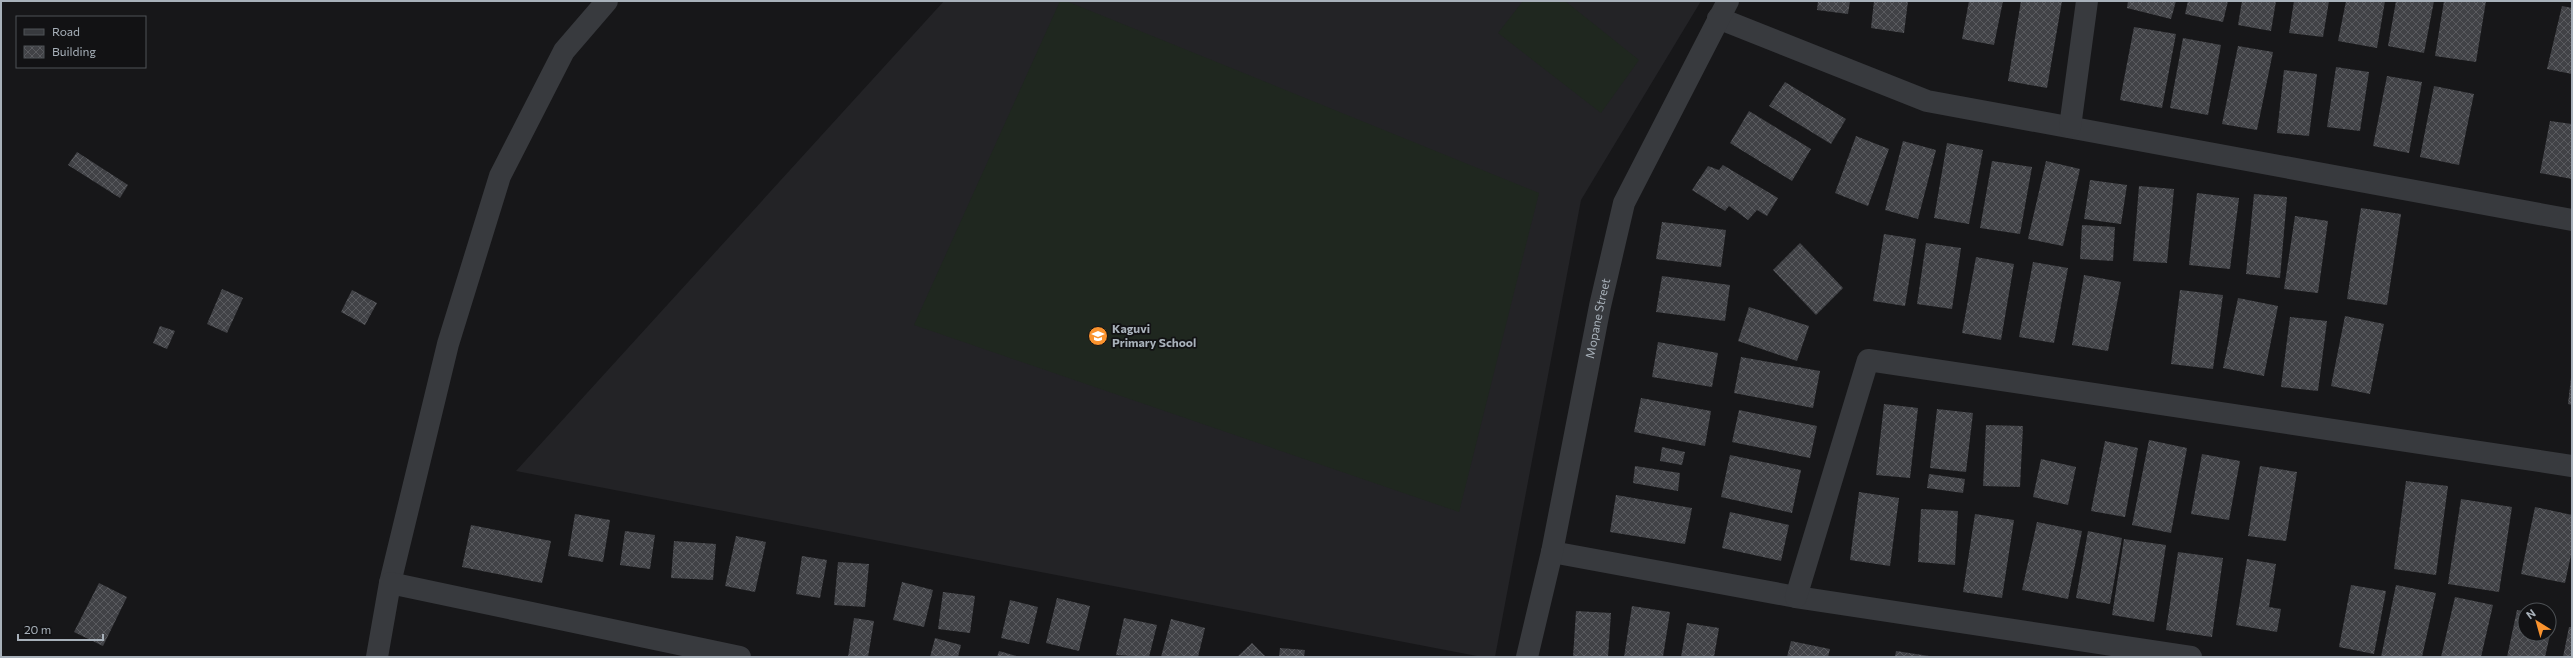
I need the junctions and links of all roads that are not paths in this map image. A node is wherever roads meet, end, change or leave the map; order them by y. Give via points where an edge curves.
1 (607, 1) edge
2 (2087, 1) edge
3 (1723, 10) edge
4 (2070, 127) junction
5 (2572, 220) edge
6 (2572, 466) edge
7 (1552, 552) junction
8 (390, 583) junction
9 (1796, 597) junction
10 (377, 657) edge
11 (740, 657) edge
12 (1528, 657) edge
13 (2191, 657) edge

1 - 8 street via 564,51 500,176 448,344
2 - 4 street
3 - 4 street via 1927,101
3 - 7 street, Mopane Street via 1624,203 1600,306
4 - 5 street
6 - 9 street via 1868,360
7 - 9 street
7 - 12 street, Mopane Street
8 - 10 street
8 - 11 street
9 - 13 street

